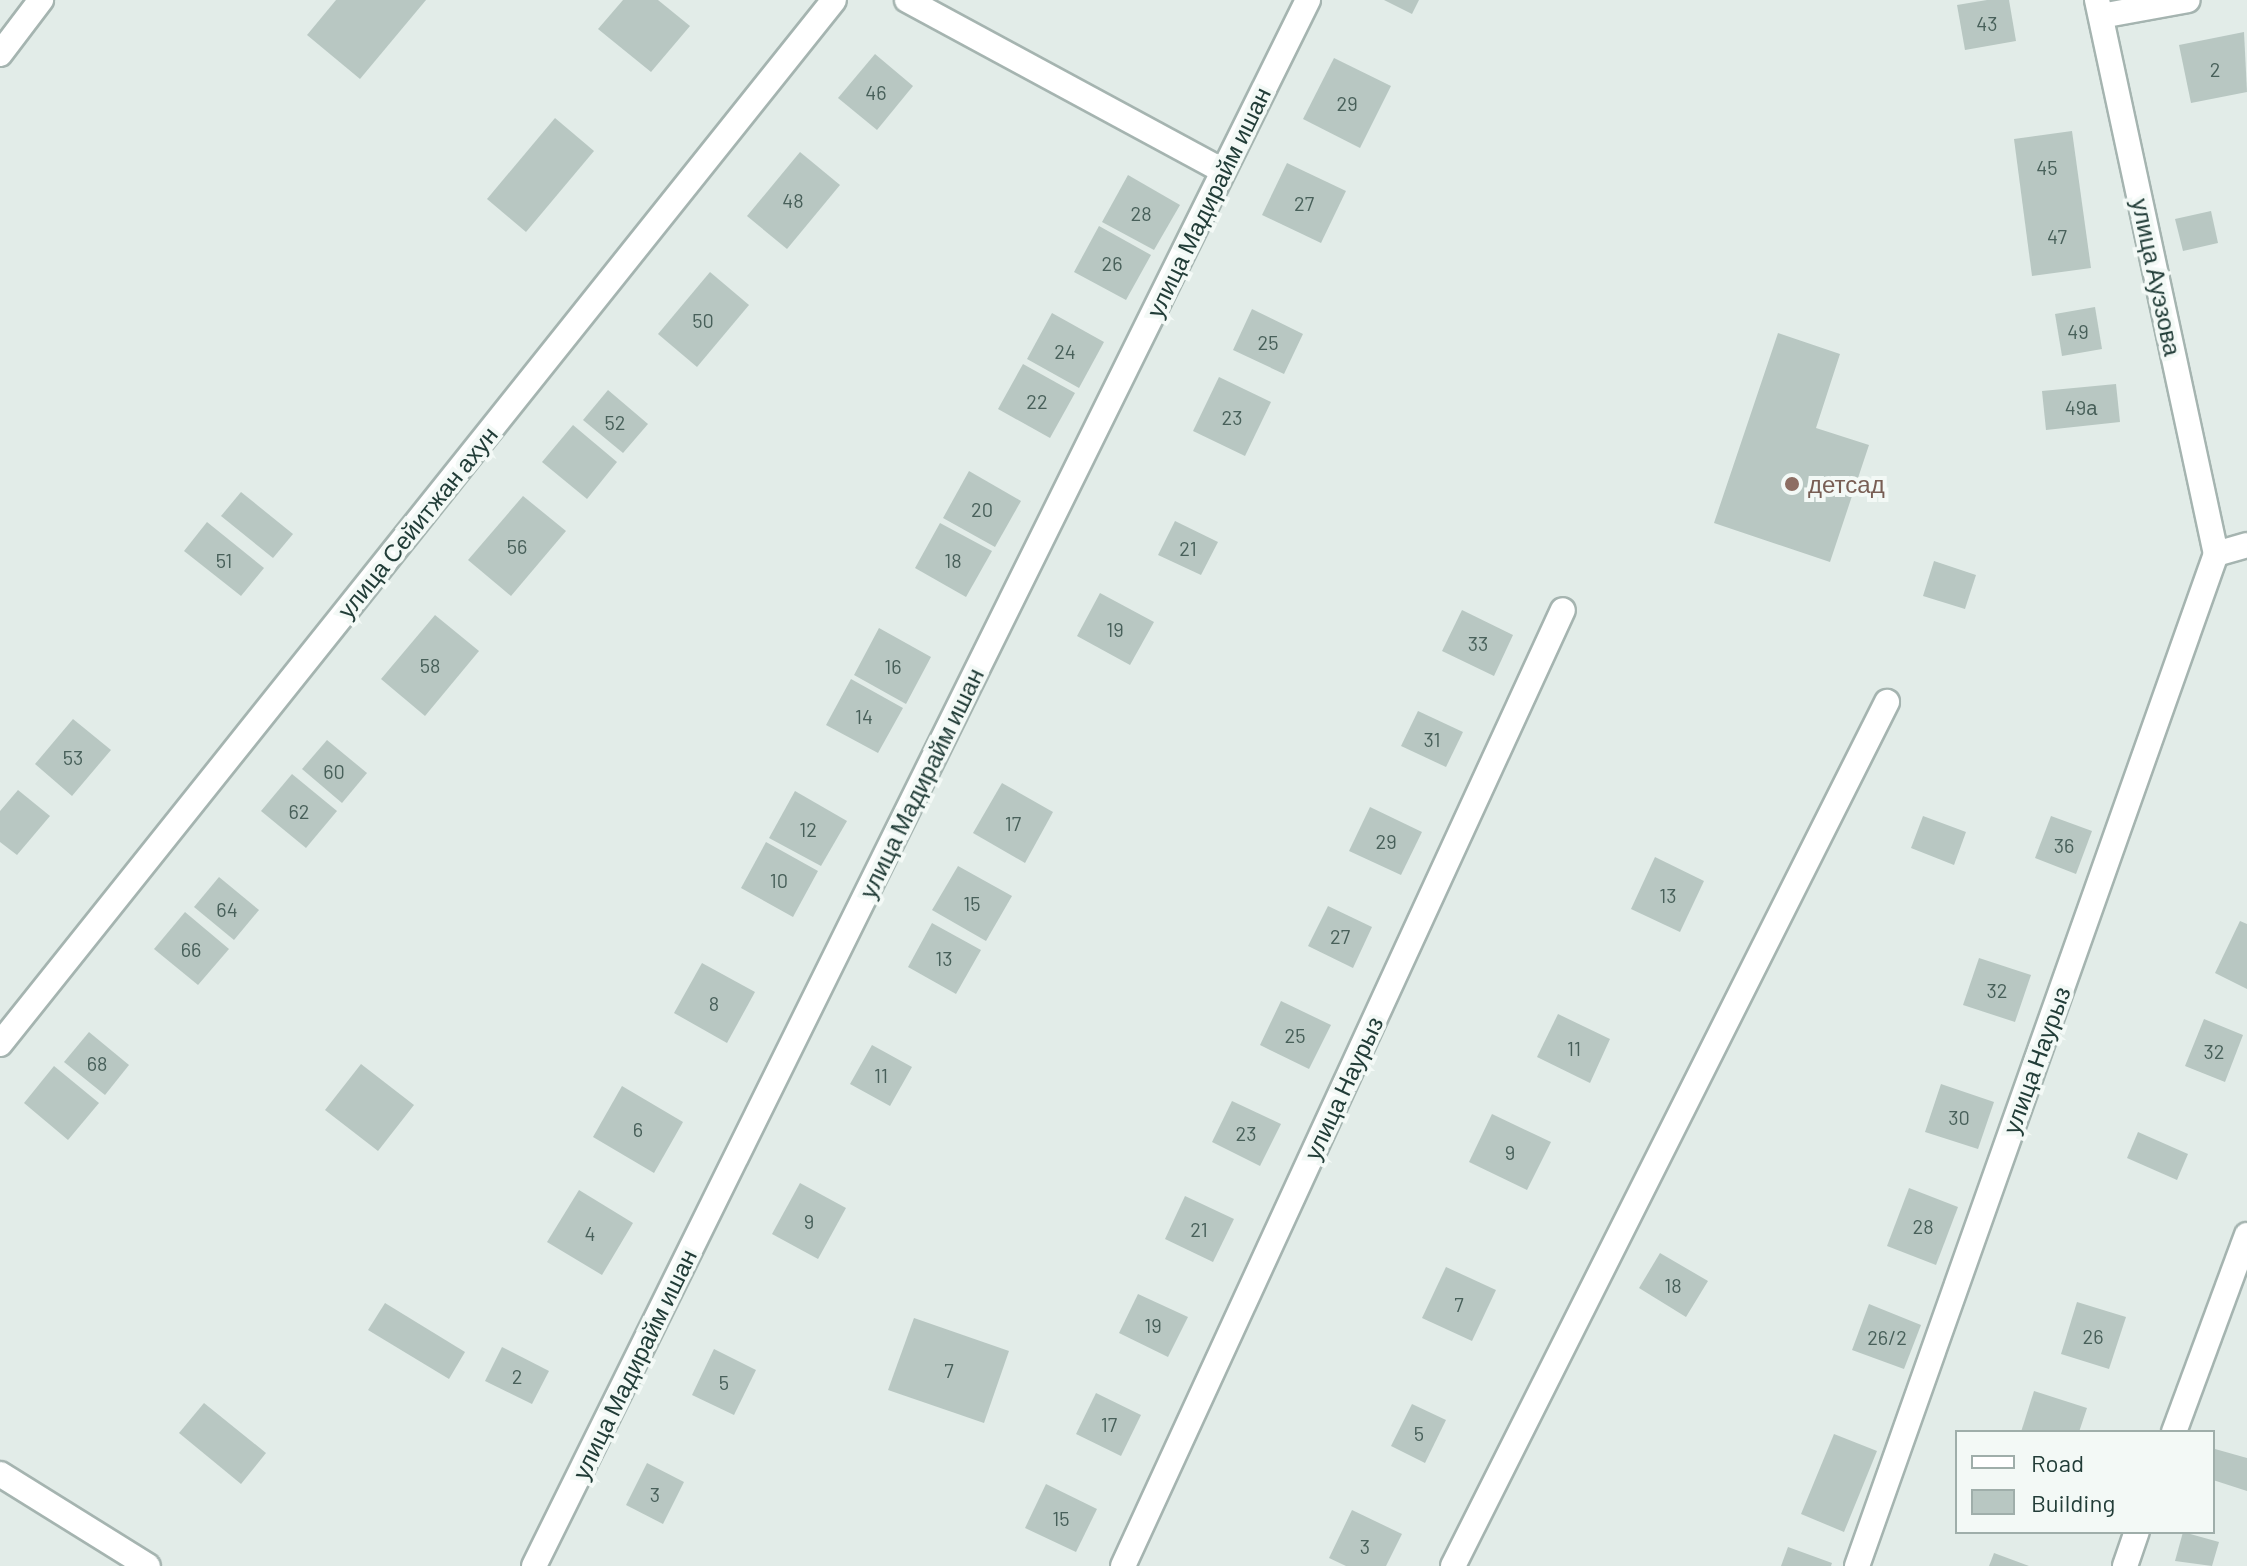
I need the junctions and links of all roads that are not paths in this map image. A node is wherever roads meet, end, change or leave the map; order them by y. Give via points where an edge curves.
1 (41, 0) edge
2 (834, 0) edge
3 (907, 0) edge
4 (1308, 0) edge
5 (2188, 0) edge
6 (2099, 8) edge
7 (0, 54) edge
8 (1223, 171) junction
9 (2247, 545) edge
10 (2216, 554) junction
11 (1563, 610) dead end
12 (1887, 702) dead end
13 (0, 1044) edge
14 (2247, 1235) edge
15 (2175, 1430) edge
16 (0, 1474) edge
17 (2136, 1534) edge
18 (148, 1566) edge
19 (534, 1566) edge
20 (1123, 1566) edge
21 (1453, 1566) edge
22 (1857, 1566) edge
23 (2125, 1566) edge

1 - 7 street
2 - 13 street, улица Сейитжан ахун
3 - 8 street
4 - 8 street, улица Мадирайм ишан
5 - 6 street
6 - 10 street, улица Ауэзова
8 - 19 street, улица Мадирайм ишан
9 - 10 street
10 - 22 street, улица Наурыз
11 - 20 street, улица Наурыз
12 - 21 street
14 - 15 street
16 - 18 street
17 - 23 street

